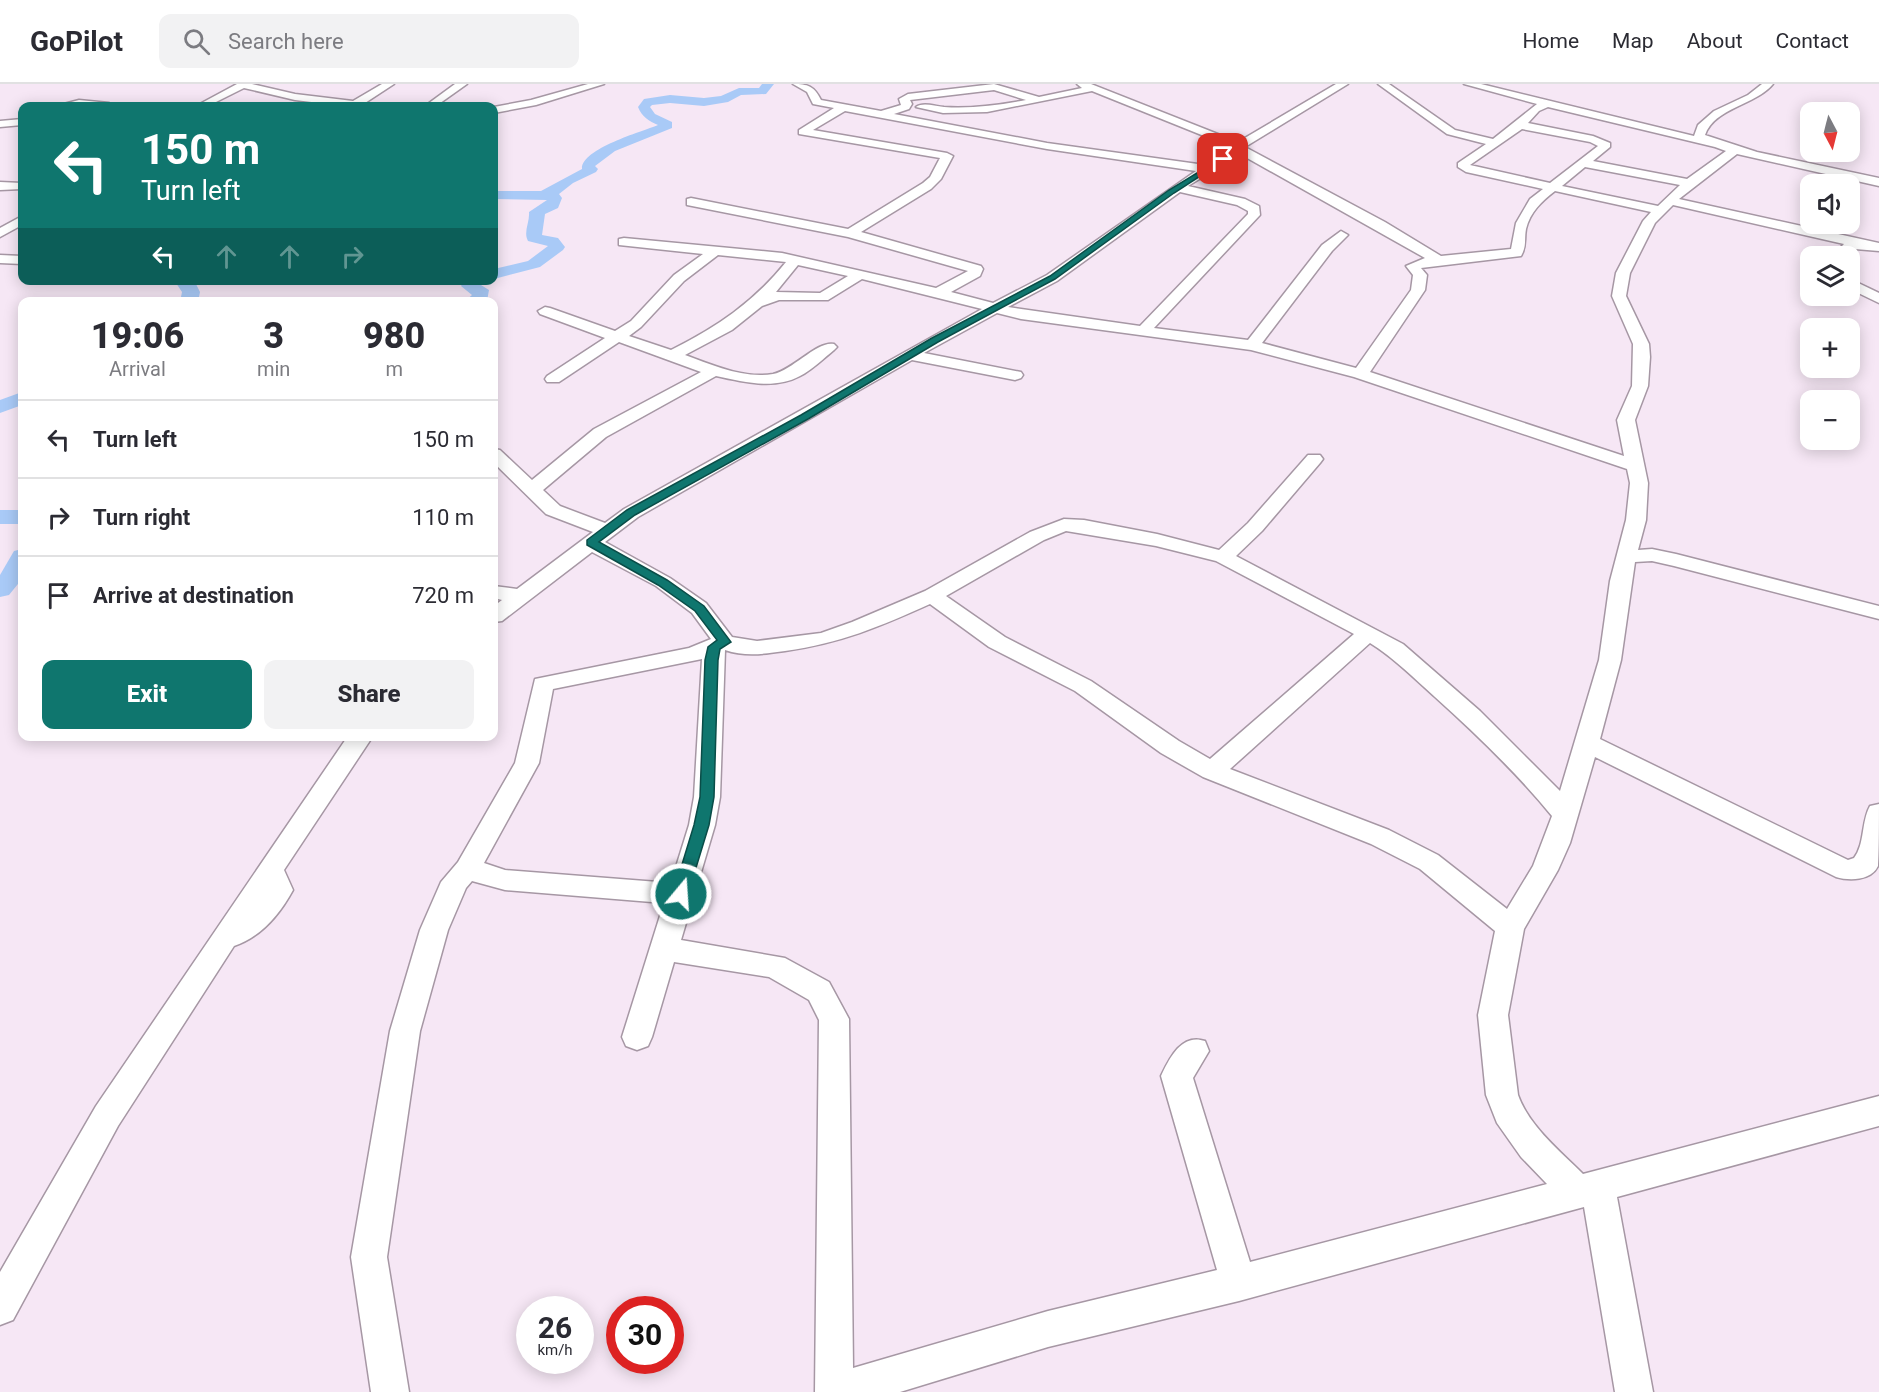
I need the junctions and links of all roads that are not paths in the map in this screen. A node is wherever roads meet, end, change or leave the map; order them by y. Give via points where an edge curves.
1 (389, 84) edge
2 (462, 84) edge
3 (599, 84) edge
4 (798, 84) edge
5 (918, 84) edge
6 (1082, 84) edge
7 (1343, 84) edge
8 (1383, 84) edge
9 (1469, 84) edge
10 (1768, 84) edge
11 (244, 85) edge
12 (310, 88) dead end
13 (1094, 88) junction
14 (521, 93) dead end
15 (935, 93) junction
16 (295, 97) junction
17 (1039, 100) junction
18 (209, 102) edge
19 (336, 102) edge
20 (364, 102) edge
21 (436, 102) edge
22 (1545, 104) junction
23 (907, 105) junction
24 (842, 108) junction
25 (499, 109) edge
26 (885, 113) junction
27 (18, 121) edge
28 (0, 124) edge
29 (1520, 125) junction
30 (1493, 142) junction
31 (1715, 145) junction
32 (1239, 148) junction
33 (1735, 150) junction
34 (1583, 163) junction
35 (1206, 169) junction
36 (1879, 182) edge
37 (1689, 183) junction
38 (0, 186) edge
39 (18, 186) edge
40 (1180, 188) junction
41 (1553, 188) junction
42 (691, 202) dead end
43 (1666, 205) junction
44 (18, 223) edge
45 (0, 233) edge
46 (850, 233) junction
47 (1341, 235) dead end
48 (624, 242) dead end
49 (1860, 244) junction
50 (1851, 246) edge
51 (1879, 247) edge
52 (717, 250) junction
53 (0, 259) edge
54 (18, 260) edge
55 (795, 260) junction
56 (1438, 260) junction
57 (860, 274) junction
58 (1860, 289) edge
59 (938, 293) junction
60 (1879, 299) edge
61 (761, 302) junction
62 (996, 308) junction
63 (545, 311) dead end
64 (1143, 332) junction
65 (616, 337) junction
66 (1252, 345) junction
67 (829, 347) dead end
68 (909, 355) junction
69 (672, 356) junction
70 (714, 371) junction
71 (1015, 375) dead end
72 (1360, 375) junction
73 (553, 379) dead end
74 (1626, 420) junction
75 (1588, 450) junction
76 (498, 458) edge
77 (1314, 459) dead end
78 (1637, 466) junction
79 (532, 490) junction
80 (599, 537) junction
81 (1628, 556) junction
82 (1223, 557) junction
83 (498, 593) edge
84 (932, 595) junction
85 (520, 596) junction
86 (498, 613) edge
87 (1879, 613) edge
88 (1370, 633) junction
89 (719, 644) junction
90 (358, 741) edge
91 (1587, 743) junction
92 (1212, 771) junction
93 (1564, 813) junction
94 (1879, 813) edge
95 (467, 869) junction
96 (681, 894) junction
97 (1510, 927) junction
98 (665, 945) junction
99 (637, 1037) dead end
100 (1194, 1051) dead end
101 (1879, 1111) edge
102 (1588, 1191) junction
103 (1239, 1283) junction
104 (0, 1307) edge
105 (390, 1392) edge
106 (836, 1392) edge
107 (1634, 1392) edge

1 - 20 street
2 - 21 street
3 - 25 street
4 - 24 street via 811,90 817,102
5 - 15 street
6 - 13 street
7 - 32 street
8 - 30 street via 1456,134
9 - 22 street
10 - 31 street via 1704,125 1699,136
11 - 16 street
11 - 18 street
12 - 16 street
13 - 17 street
13 - 32 street
14 - 25 street
15 - 17 street via 994,87
15 - 23 street via 905,98
16 - 19 street
17 - 23 street via 957,111
22 - 29 street
22 - 31 street
23 - 26 street
24 - 26 street
24 - 46 street via 803,132 947,156 927,186
26 - 35 street via 1047,146
27 - 28 street
29 - 30 street
29 - 34 street via 1605,144
30 - 41 street via 1462,165
31 - 33 street
32 - 35 street
32 - 56 street
33 - 36 street
33 - 37 street
34 - 37 street
34 - 41 street
35 - 40 street
37 - 43 street
38 - 39 street
40 - 62 street via 1065,270
40 - 64 street via 1240,202 1255,209 1254,215
41 - 43 street
41 - 56 street via 1534,202 1522,223 1516,253
42 - 46 street
43 - 49 street
43 - 74 street via 1649,221 1620,284 1619,296 1641,344 1642,357 1640,386
44 - 45 street
46 - 59 street via 976,268 975,273
47 - 66 street
48 - 52 street
49 - 50 street
49 - 51 street
52 - 55 street
52 - 65 street via 679,278 636,324
53 - 54 street
55 - 57 street
55 - 61 street
56 - 72 street via 1413,266 1420,275 1418,290
57 - 59 street
57 - 61 street via 823,297 778,296
58 - 60 street
59 - 62 street
61 - 69 street via 736,322
62 - 64 street
62 - 68 street
63 - 65 street
64 - 66 street
65 - 69 street
65 - 73 street
66 - 72 street
67 - 70 street via 807,366 783,377 753,379
68 - 71 street
68 - 80 street via 631,513
69 - 70 street
70 - 79 street via 596,435
72 - 75 street
74 - 75 street via 1606,444
74 - 78 street
75 - 78 street
76 - 79 street
77 - 82 street via 1255,527
78 - 81 street via 1640,501
79 - 80 street via 553,510
80 - 85 street
80 - 89 street via 699,608
81 - 87 street via 1676,560
81 - 91 street via 1620,581 1610,660
82 - 84 street via 1156,540 1064,525
82 - 88 street
83 - 85 street
84 - 89 street via 824,639 757,648
84 - 92 street via 997,642 1083,686 1170,747
85 - 86 street
88 - 92 street
88 - 93 street via 1409,660 1472,717
89 - 95 street via 543,684 527,762
89 - 96 street via 707,797
90 - 104 street via 107,1116
91 - 93 street
91 - 94 street via 1845,870 1867,864
92 - 97 street via 1380,837 1429,862
93 - 97 street via 1545,870
95 - 96 street via 505,880
95 - 105 street via 455,882 434,930 405,1030 369,1257
96 - 98 street
97 - 102 street via 1493,1015 1504,1104 1513,1123
98 - 99 street
98 - 106 street via 675,951 775,966 819,991 834,1019
100 - 103 street via 1177,1076
101 - 102 street
102 - 103 street
102 - 107 street
103 - 106 street via 1048,1329

